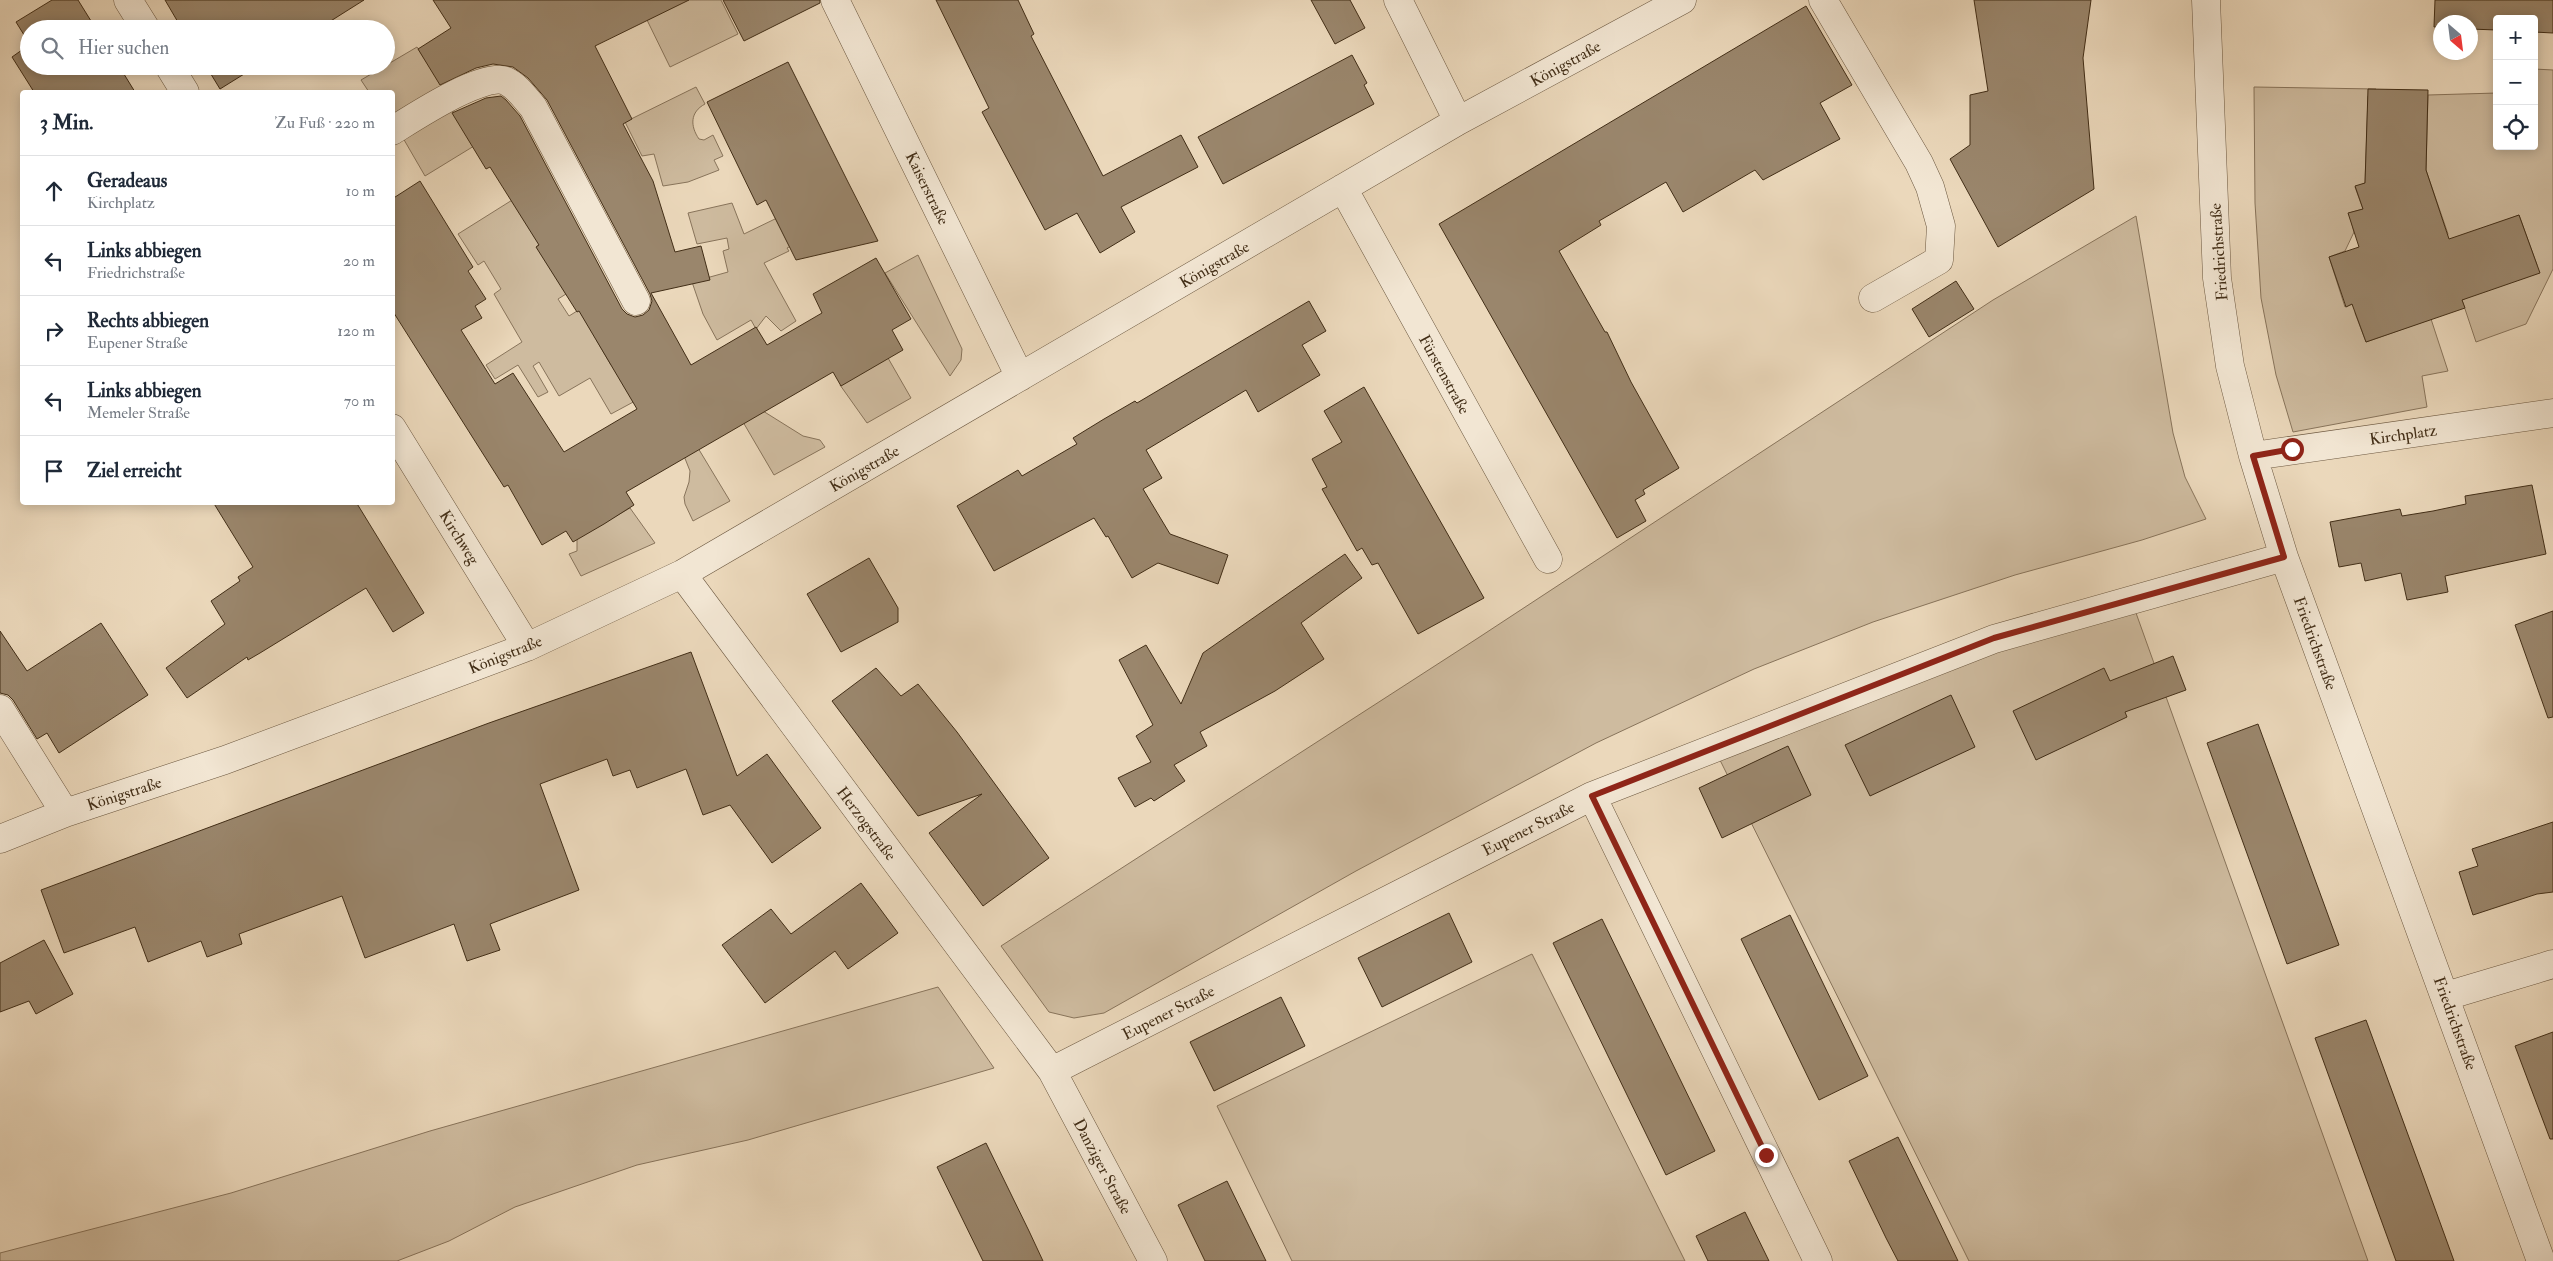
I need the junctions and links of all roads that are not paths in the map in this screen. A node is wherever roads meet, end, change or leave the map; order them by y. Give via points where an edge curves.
1 (128, 0) edge
2 (835, 0) edge
3 (1398, 0) edge
4 (1682, 0) edge
5 (1823, 0) edge
6 (2206, 0) edge
7 (140, 20) edge
8 (175, 75) edge
9 (184, 90) edge
10 (1458, 121) junction
11 (395, 129) edge
12 (1343, 188) junction
13 (1873, 298) dead end
14 (636, 301) dead end
15 (1020, 377) junction
16 (2553, 413) edge
17 (395, 433) edge
18 (2253, 456) junction
19 (2284, 557) junction
20 (1548, 559) dead end
21 (682, 574) junction
22 (528, 647) junction
23 (0, 709) edge
24 (1592, 796) junction
25 (65, 813) junction
26 (0, 839) edge
27 (2553, 964) edge
28 (2446, 996) junction
29 (1052, 1071) junction
30 (1153, 1261) edge
31 (1818, 1261) edge
32 (2541, 1261) edge

1 - 7 street
2 - 15 street, Kaiserstraße
3 - 10 street
4 - 10 street, Königstraße
5 - 13 street via 1919,163 1941,226 1939,260
6 - 18 street, Friedrichstraße via 2218,278 2230,366
8 - 9 street
10 - 12 street, Königstraße
11 - 14 street via 467,88 491,78 505,80 519,90 533,107
12 - 15 street, Königstraße
12 - 20 street, Fürstenstraße
15 - 21 street, Königstraße
16 - 18 street, Kirchplatz
17 - 22 street, Kirchweg
18 - 19 street, Friedrichstraße
19 - 24 street, Eupener Straße via 1994,638
19 - 28 street, Friedrichstraße
21 - 22 street, Königstraße
21 - 29 street, Herzogstraße
22 - 25 street, Königstraße via 225,760
23 - 25 street
24 - 29 street, Eupener Straße
24 - 31 street
25 - 26 street, Königstraße
27 - 28 street
28 - 32 street, Friedrichstraße
29 - 30 street, Danziger Straße

